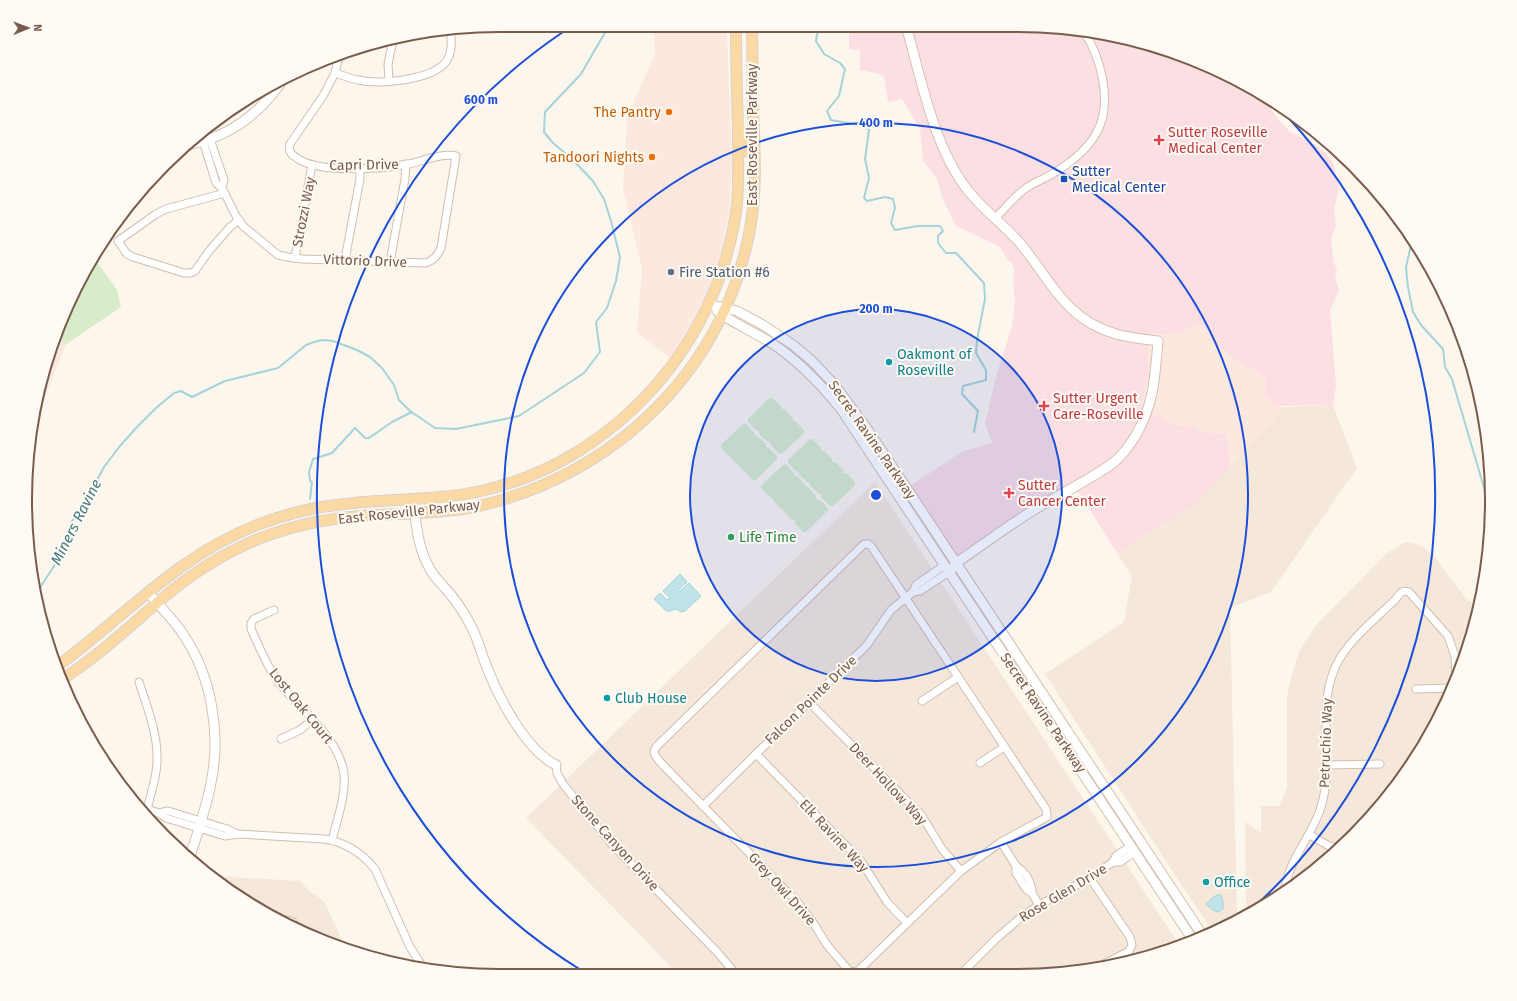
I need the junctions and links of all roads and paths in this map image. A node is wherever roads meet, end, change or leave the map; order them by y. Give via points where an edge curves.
1 (730, 32) edge
2 (736, 32) edge
3 (752, 32) edge
4 (903, 32) edge
5 (908, 32) edge
6 (451, 35) edge
7 (1088, 38) edge
8 (911, 43) junction
9 (392, 45) edge
10 (736, 54) junction
11 (338, 62) edge
12 (335, 73) junction
13 (389, 81) junction
14 (275, 90) edge
15 (738, 130) junction
16 (207, 140) junction
17 (200, 142) edge
18 (456, 156) joint
19 (406, 164) junction
20 (312, 165) junction
21 (360, 168) junction
22 (223, 190) junction
23 (753, 206) junction
24 (995, 218) junction
25 (239, 220) junction
26 (295, 258) junction
27 (346, 260) junction
28 (390, 262) junction
29 (708, 304) junction
30 (723, 311) junction
31 (441, 497) junction
32 (415, 514) junction
33 (956, 563) junction
34 (947, 569) junction
35 (929, 576) junction
36 (933, 583) junction
37 (148, 592) junction
38 (913, 592) junction
39 (905, 597) junction
40 (157, 603) junction
41 (274, 610) dead end
42 (62, 663) edge
43 (1455, 663) edge
44 (67, 676) edge
45 (958, 677) junction
46 (139, 682) dead end
47 (1446, 688) edge
48 (1416, 689) dead end
49 (922, 701) dead end
50 (809, 702) junction
51 (312, 720) junction
52 (281, 739) dead end
53 (1004, 747) junction
54 (756, 754) junction
55 (980, 762) dead end
56 (1380, 764) dead end
57 (556, 765) joint
58 (1327, 765) junction
59 (703, 806) junction
60 (147, 808) edge
61 (151, 812) edge
62 (199, 825) junction
63 (1310, 835) junction
64 (332, 840) junction
65 (1002, 842) junction
66 (1142, 843) junction
67 (1332, 847) edge
68 (1133, 849) junction
69 (191, 852) edge
70 (961, 871) junction
71 (1090, 878) junction
72 (1286, 883) edge
73 (1040, 905) junction
74 (907, 923) junction
75 (1200, 931) edge
76 (1190, 935) edge
77 (1115, 958) edge
78 (419, 962) edge
79 (732, 969) edge
80 (847, 969) edge
81 (860, 969) edge
82 (965, 969) edge

1 - 10 main road
2 - 10 main road, East Roseville Parkway
3 - 23 main road, East Roseville Parkway via 755,156
4 - 8 main road
5 - 8 main road
6 - 13 street via 450,54 442,66 430,73
7 - 24 street via 1102,74 1104,91 1098,129 1089,144 1075,158 1017,195
8 - 24 main road via 936,128 950,164 966,188
9 - 13 street via 388,64
10 - 15 main road, East Roseville Parkway
11 - 12 street, Capri Drive
12 - 13 street via 358,80
12 - 20 street, Capri Drive via 323,96 290,144 289,150 293,156
14 - 16 main road via 263,105 245,120 223,134
15 - 23 main road via 745,133 748,141
15 - 29 main road, East Roseville Parkway via 738,190 734,219 723,264
16 - 17 main road
16 - 22 street, Vittorio Drive via 218,175 224,180
18 - 19 street, Capri Drive via 448,155
18 - 28 street, Vittorio Drive via 438,255 426,263
19 - 21 street, Capri Drive
19 - 28 street
20 - 21 street, Capri Drive via 338,169
20 - 26 street, Strozzi Way
21 - 27 street
22 - 25 street, Vittorio Drive
22 - 25 street via 166,209 118,241 132,257 190,273 196,270 209,251
23 - 30 main road, East Roseville Parkway via 744,256
24 - 33 main road via 1018,242 1074,312 1093,325 1115,334 1158,341 1155,378 1144,422 1120,457
25 - 26 street, Vittorio Drive via 248,231 278,254
26 - 27 street, Vittorio Drive
27 - 28 street, Vittorio Drive
29 - 30 main road, Secret Ravine Parkway
29 - 31 main road, East Roseville Parkway via 688,342 661,379 634,409 605,434 557,463 513,482
30 - 32 main road, East Roseville Parkway via 698,358 673,391 638,426 598,456 559,479 507,498 471,507
30 - 33 main road, Secret Ravine Parkway via 736,311 784,338 825,374 856,413
30 - 34 main road, Secret Ravine Parkway via 733,322 782,350 818,382 849,421
31 - 32 main road via 420,507
31 - 37 main road, East Roseville Parkway via 345,504 315,508 272,519 207,549
32 - 40 main road, East Roseville Parkway via 348,517 278,532 214,561
32 - 57 main road, Stone Canyon Drive via 424,559 467,620 500,696 532,746
33 - 34 main road
33 - 66 main road, Secret Ravine Parkway
34 - 35 street, Falcon Pointe Drive
34 - 36 street, Falcon Pointe Drive
34 - 68 main road, Secret Ravine Parkway
35 - 36 street
35 - 38 street, Falcon Pointe Drive via 916,584
36 - 38 street, Falcon Pointe Drive
37 - 40 main road
37 - 42 main road, East Roseville Parkway
38 - 39 street, Falcon Pointe Drive
39 - 45 street, Grey Owl Drive
39 - 50 street, Falcon Pointe Drive via 886,616 867,645
39 - 59 street, Grey Owl Drive via 871,546 864,544 655,748 654,756
40 - 44 main road, East Roseville Parkway
40 - 62 main road via 176,624 189,644 202,673 212,706 215,733 213,772
41 - 51 street, Lost Oak Court via 254,619 251,623 252,629 274,675
43 - 58 street, Petruchio Way via 1448,636 1409,592 1401,592 1349,645 1337,664 1327,701
45 - 49 street
45 - 53 street, Grey Owl Drive
46 - 60 street via 155,731 157,750 155,777
47 - 48 street
50 - 54 street, Falcon Pointe Drive
50 - 70 street, Deer Hollow Way via 922,816 942,849
51 - 52 street via 300,730
51 - 64 street, Lost Oak Court via 333,745 340,757 343,771 344,788
53 - 55 street
53 - 65 street, Grey Owl Drive via 1047,813 1047,817
54 - 59 street, Falcon Pointe Drive
54 - 74 street, Elk Ravine Way via 861,862 887,902
56 - 58 street
57 - 79 street, Stone Canyon Drive via 563,784 610,842
58 - 63 street, Petruchio Way via 1323,800
59 - 80 street, Grey Owl Drive via 799,904 827,945
61 - 62 street
62 - 64 street via 217,830 225,836 237,834
62 - 69 main road
63 - 67 street
63 - 72 street, Petruchio Way via 1292,865
64 - 78 street via 360,853 375,869 410,947
65 - 70 street, Grey Owl Drive
65 - 73 street via 1016,866 1022,869 1025,880 1032,886 1032,893
66 - 68 main road
66 - 75 main road, Secret Ravine Parkway
68 - 71 street, Rose Glen Drive via 1120,862 1113,862
68 - 76 main road, Secret Ravine Parkway
70 - 74 street, Grey Owl Drive
71 - 73 street, Rose Glen Drive
71 - 77 street via 1130,937 1132,945 1129,951
73 - 82 street, Rose Glen Drive via 1007,928
74 - 81 street, Grey Owl Drive

